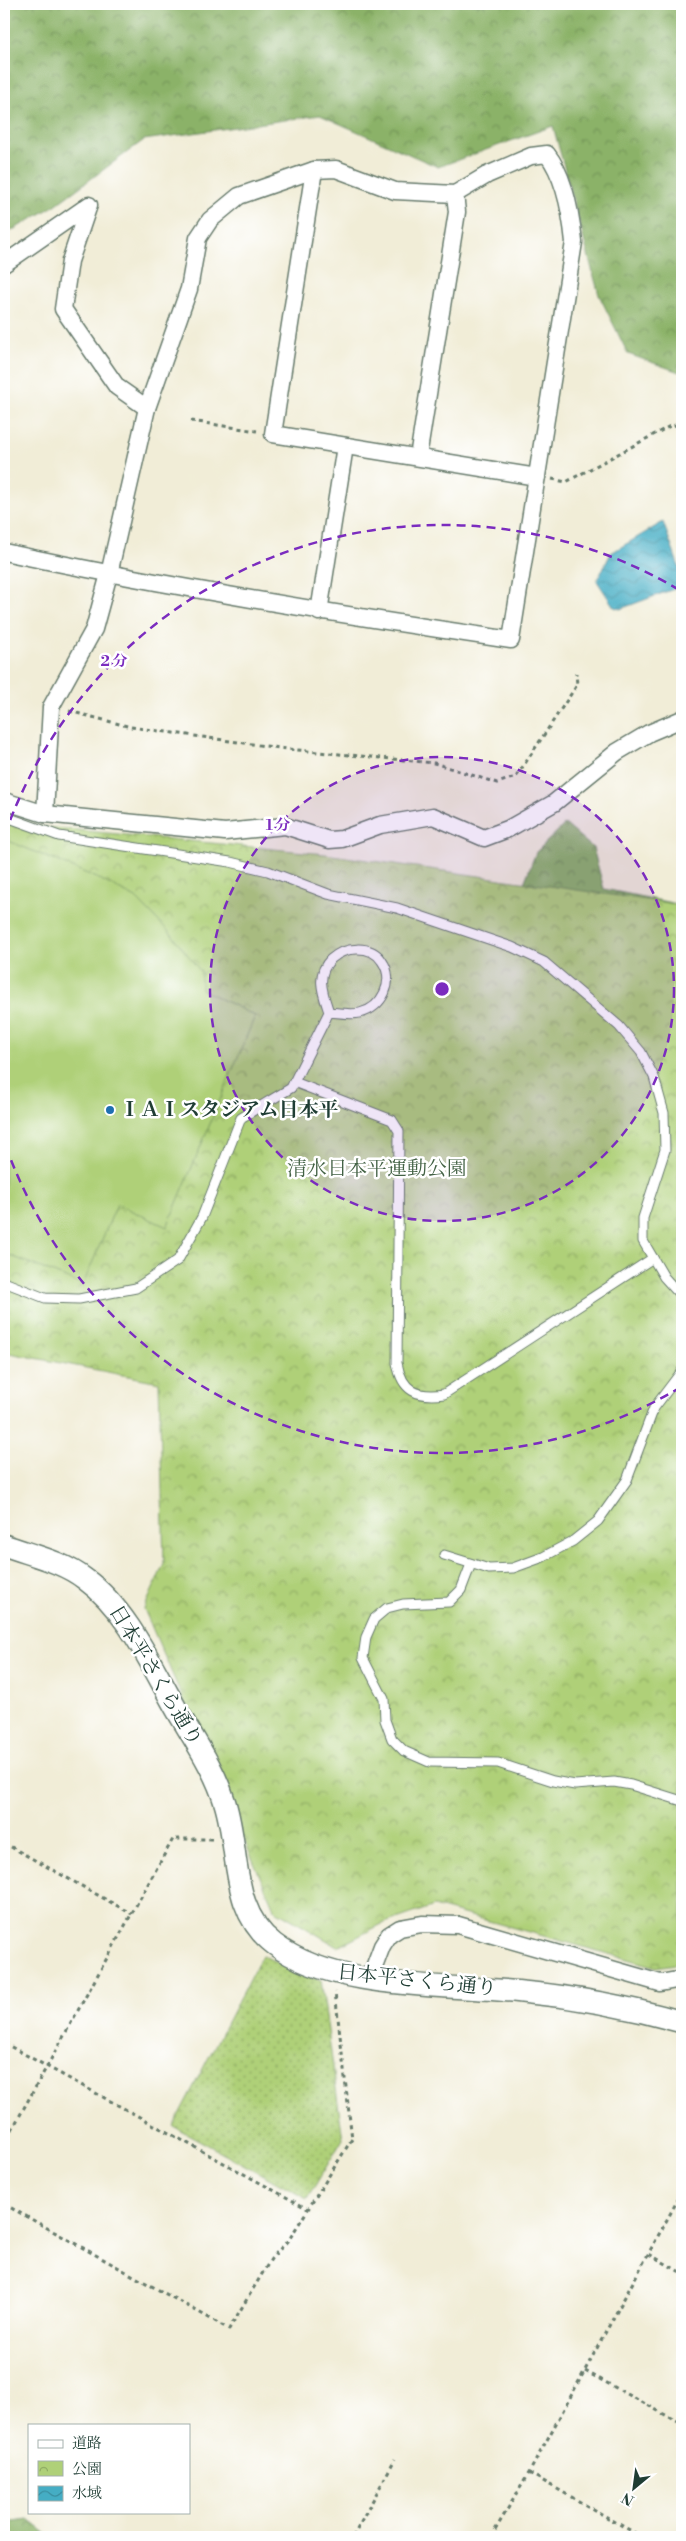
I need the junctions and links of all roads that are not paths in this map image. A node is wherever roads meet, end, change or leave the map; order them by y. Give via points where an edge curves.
1 (314, 170) junction
2 (455, 194) junction
3 (4, 264) edge
4 (147, 408) junction
5 (345, 446) junction
6 (418, 457) junction
7 (537, 477) junction
8 (4, 552) edge
9 (110, 574) junction
10 (319, 612) junction
11 (682, 719) edge
12 (4, 801) edge
13 (45, 814) junction
14 (4, 816) edge
15 (330, 1012) junction
16 (294, 1082) junction
17 (653, 1258) junction
18 (4, 1282) edge
19 (682, 1297) edge
20 (682, 1371) edge
21 (4, 1545) edge
22 (444, 1556) dead end
23 (471, 1564) junction
24 (682, 1801) edge
25 (370, 1978) junction
26 (682, 1979) edge
27 (682, 2022) edge

1 - 2 street via 336,169 395,191
1 - 4 street via 239,196 210,220 198,238 190,288
1 - 5 street via 273,434
2 - 6 street via 457,212
2 - 7 street via 487,175 531,156 547,154 557,166 574,242
3 - 4 street via 89,205 70,261 63,309 116,387
4 - 9 street
5 - 6 street
5 - 10 street
6 - 7 street
7 - 10 street via 511,640
8 - 9 street
9 - 10 street
9 - 13 street via 94,629 51,706
11 - 13 street via 616,752 554,803 508,829 484,838 433,816 380,825 342,839 329,840 285,826 225,832
12 - 13 street
14 - 17 lane via 58,836 230,862 268,871 328,894 397,908 512,947 544,962 619,1026 641,1052 654,1076 664,1113 665,1150 643,1218 643,1241
15 - 15 lane via 320,986 324,965 337,953 352,948 368,951 382,960 388,978 385,995 374,1008 359,1013
15 - 16 lane
16 - 17 lane via 392,1120 399,1131 397,1363 399,1376 411,1391 426,1396 444,1394
16 - 18 lane via 291,1088 241,1118 202,1217 178,1260 136,1288 80,1299 45,1298
17 - 19 lane via 664,1278
20 - 23 lane via 654,1408 627,1480 598,1521 573,1541 513,1568 489,1569
21 - 25 street, 日本平さくら通り via 66,1567 86,1579 108,1599 128,1625 208,1764 225,1802 243,1903 252,1923 273,1944 303,1962 332,1972
22 - 23 lane
23 - 24 lane via 461,1590 449,1602 403,1604 387,1608 374,1619 366,1637 363,1658 384,1699 385,1720 392,1739 404,1750 429,1762 498,1763 553,1781 575,1785 630,1784
25 - 26 street via 382,1946 390,1935 400,1928 422,1924 458,1925 660,1983
25 - 27 street, 日本平さくら通り via 586,1999

